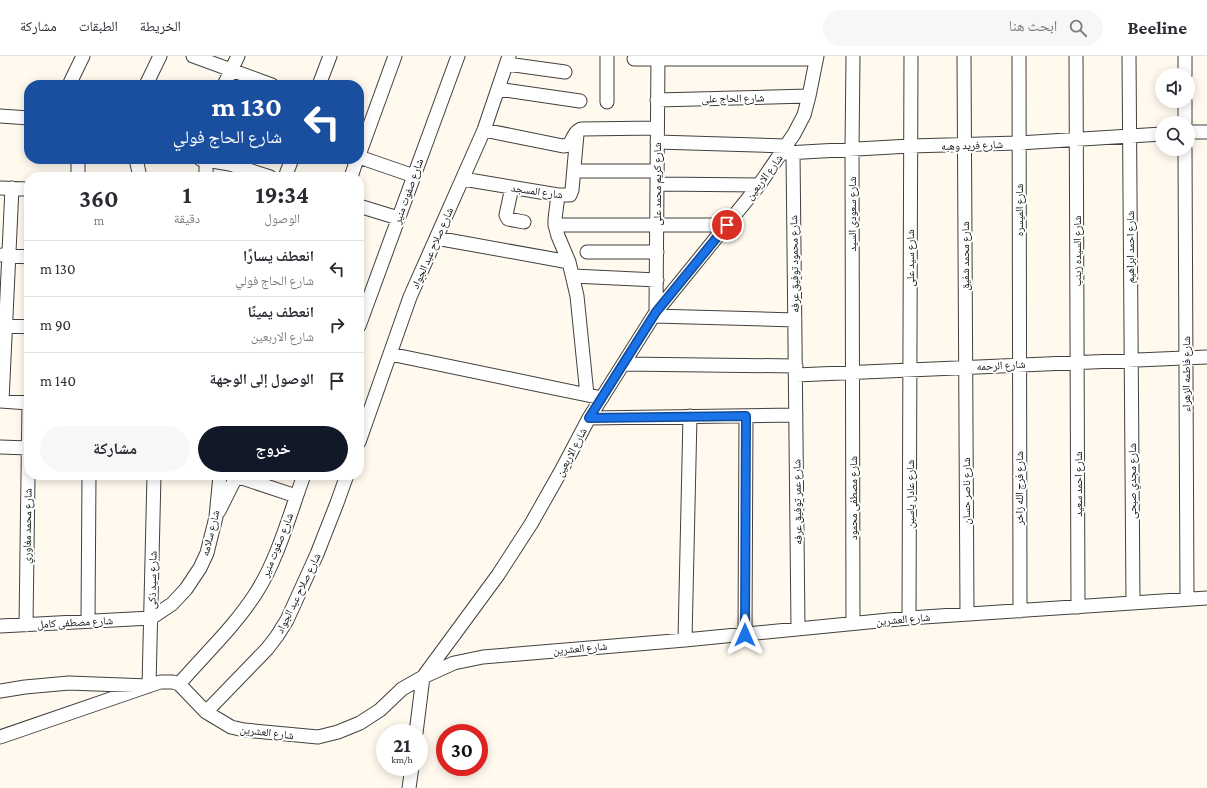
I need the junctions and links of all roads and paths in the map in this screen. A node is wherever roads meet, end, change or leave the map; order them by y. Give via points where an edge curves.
1 (83, 56) edge
2 (160, 56) edge
3 (192, 56) edge
4 (238, 56) edge
5 (330, 56) edge
6 (396, 56) edge
7 (458, 56) edge
8 (607, 56) edge
9 (853, 56) edge
10 (911, 56) edge
11 (964, 56) edge
12 (1019, 56) edge
13 (1076, 56) edge
14 (1129, 56) edge
15 (1185, 56) edge
16 (816, 57) edge
17 (658, 58) edge
18 (634, 59) dead end
19 (508, 60) edge
20 (1185, 68) edge
21 (231, 71) junction
22 (565, 72) dead end
23 (71, 80) edge
24 (148, 80) edge
25 (226, 80) edge
26 (257, 80) edge
27 (321, 80) edge
28 (498, 89) junction
29 (810, 96) junction
30 (658, 100) junction
31 (580, 101) dead end
32 (606, 102) dead end
33 (0, 116) edge
34 (24, 118) edge
35 (657, 128) junction
36 (484, 130) junction
37 (578, 130) junction
38 (1195, 132) edge
39 (1207, 132) edge
40 (1155, 134) edge
41 (1130, 136) junction
42 (1076, 140) junction
43 (364, 141) edge
44 (657, 142) junction
45 (1019, 143) junction
46 (964, 145) junction
47 (910, 146) junction
48 (852, 150) junction
49 (787, 151) junction
50 (1185, 156) edge
51 (364, 159) edge
52 (230, 164) edge
53 (574, 171) junction
54 (255, 172) edge
55 (414, 176) junction
56 (657, 177) junction
57 (463, 179) junction
58 (759, 185) junction
59 (512, 187) junction
60 (6, 188) edge
61 (24, 189) edge
62 (558, 194) junction
63 (364, 208) edge
64 (398, 218) junction
65 (524, 222) dead end
66 (555, 225) junction
67 (657, 225) junction
68 (727, 225) junction
69 (436, 238) junction
70 (587, 252) dead end
71 (657, 252) junction
72 (5, 255) edge
73 (24, 257) edge
74 (569, 262) junction
75 (573, 276) junction
76 (657, 280) junction
77 (364, 312) edge
78 (655, 314) junction
79 (795, 320) junction
80 (3, 325) edge
81 (24, 327) edge
82 (390, 354) junction
83 (1207, 357) edge
84 (1186, 358) junction
85 (1131, 359) junction
86 (1077, 362) junction
87 (622, 364) junction
88 (1019, 364) junction
89 (966, 367) junction
90 (910, 370) junction
91 (796, 371) junction
92 (852, 372) junction
93 (587, 395) junction
94 (602, 398) junction
95 (1, 401) edge
96 (24, 403) edge
97 (796, 415) junction
98 (690, 416) junction
99 (746, 416) junction
100 (589, 418) junction
101 (364, 428) edge
102 (0, 447) edge
103 (24, 448) edge
104 (28, 480) edge
105 (89, 480) edge
106 (154, 480) edge
107 (220, 480) edge
108 (235, 480) edge
109 (249, 480) edge
110 (302, 480) edge
111 (346, 480) edge
112 (296, 496) junction
113 (216, 517) junction
114 (1207, 598) edge
115 (1187, 599) junction
116 (1133, 603) junction
117 (1078, 606) junction
118 (1020, 610) junction
119 (967, 614) junction
120 (151, 618) junction
121 (909, 618) junction
122 (88, 621) junction
123 (853, 623) junction
124 (26, 625) junction
125 (0, 626) edge
126 (798, 628) junction
127 (745, 635) junction
128 (685, 640) junction
129 (423, 677) junction
130 (179, 684) junction
131 (149, 686) junction
132 (0, 691) edge
133 (206, 712) junction
134 (417, 724) edge
135 (0, 737) edge
136 (411, 776) edge
137 (410, 788) edge

1 - 23 street
2 - 24 street
3 - 21 street
4 - 21 street
5 - 27 street
6 - 43 street
7 - 55 street, شارع صفوت منير
8 - 32 street
9 - 48 street, شارع سعودى السيد
10 - 47 street, شارع سيد على
11 - 46 street, شارع محمد شفيق
12 - 45 street, شارع الميسره
13 - 42 street, شارع السيده زينب
14 - 41 street, شارع احمد ابراهيم
15 - 20 street
16 - 17 street
16 - 29 street, شارع الاربعين
17 - 18 street
17 - 30 street, شارع كريم محمد على
19 - 22 street
19 - 28 street, شارع صلاح عبد الجواد
21 - 25 street
21 - 26 street
28 - 31 street
28 - 36 street, شارع صلاح عبد الجواد
29 - 30 street, شارع الحاج على
29 - 49 street, شارع الاربعين
30 - 35 street, شارع كريم محمد على
33 - 34 street
35 - 37 street
35 - 44 street, شارع كريم محمد على
36 - 37 street via 563,146 569,145
36 - 57 street, شارع صلاح عبد الجواد
37 - 53 street, شارع المسجد
38 - 39 street
40 - 41 street, شارع فريد وهبه
41 - 42 street, شارع فريد وهبه
41 - 85 street, شارع احمد ابراهيم
42 - 45 street, شارع فريد وهبه
42 - 86 street, شارع السيده زينب
44 - 49 street, شارع فريد وهبه
44 - 56 street, شارع كريم محمد على
45 - 46 street, شارع فريد وهبه
45 - 88 street, شارع الميسره
46 - 47 street, شارع فريد وهبه
46 - 89 street, شارع محمد شفيق
47 - 48 street, شارع فريد وهبه
47 - 90 street, شارع سيد على
48 - 49 street, شارع فريد وهبه
48 - 92 street, شارع سعودى السيد
49 - 58 street, شارع الاربعين
49 - 79 street, شارع محمود توفيق عرفه
50 - 84 street, شارع فاطمه الزهراء
51 - 55 street
52 - 54 street
53 - 56 street
53 - 62 street, شارع المسجد via 572,193
55 - 64 street, شارع صفوت منير
56 - 58 street
56 - 67 street, شارع كريم محمد على
57 - 59 street, شارع المسجد
57 - 69 street, شارع صلاح عبد الجواد
58 - 68 street, شارع الاربعين
59 - 62 street, شارع المسجد
59 - 65 street via 506,215 508,219
60 - 61 street
60 - 72 street
62 - 66 street
63 - 64 street
64 - 77 street, شارع صفوت منير
66 - 67 street
66 - 74 street
67 - 68 street
67 - 71 street, شارع كريم محمد على
68 - 78 street, شارع الاربعين
69 - 74 street
69 - 82 street, شارع صلاح عبد الجواد via 410,297
70 - 71 street
71 - 76 street, شارع كريم محمد على
72 - 73 street
72 - 80 street
74 - 75 street
75 - 76 street
75 - 93 street
76 - 78 street, شارع كريم محمد على
78 - 79 street
78 - 87 street, شارع الاربعين
79 - 91 street, شارع محمود توفيق عرفه
80 - 81 street
80 - 95 street
82 - 93 street
82 - 101 street, شارع صلاح عبد الجواد
83 - 84 street, شارع الرحمه
84 - 85 street, شارع الرحمه
84 - 115 street, شارع فاطمه الزهراء
85 - 86 street, شارع الرحمه
85 - 116 street, شارع مجدي صبحى
86 - 88 street, شارع الرحمه
86 - 117 street, شارع احمد سعيد
87 - 91 street, شارع الرحمه
87 - 94 street, شارع الاربعين
88 - 89 street, شارع الرحمه
88 - 118 street, شارع فرج الله زاخر
89 - 90 street, شارع الرحمه
89 - 119 street, شارع ناصر حسان
90 - 92 street, شارع الرحمه
90 - 121 street, شارع عادل ياسين
91 - 92 street, شارع الرحمه
91 - 97 street, شارع عمر توفيق عرفه
92 - 123 street, شارع مصطفى محمود
93 - 94 street
94 - 100 street, شارع الاربعين
95 - 96 street
97 - 99 street
97 - 126 street, شارع عمر توفيق عرفه
98 - 99 street
98 - 100 street
98 - 128 street
99 - 127 street
100 - 129 street, شارع الاربعين via 531,524 498,575
102 - 103 street
104 - 124 street, شارع محمد مغاوري
105 - 122 street
106 - 120 street, شارع سيد ذكى
107 - 113 street, شارع سلامه
108 - 113 street
109 - 112 street
110 - 112 street, شارع صفوت منير
111 - 133 street, شارع صلاح عبد الجواد via 287,620 267,649
112 - 130 street, شارع صفوت منير via 271,567 257,592 242,614
113 - 120 street, شارع سلامه via 212,537 200,568 172,604
114 - 115 street, شارع العشرين
115 - 116 street, شارع العشرين
116 - 117 street, شارع العشرين
117 - 118 street, شارع العشرين
118 - 119 street, شارع العشرين
119 - 121 street, شارع العشرين
120 - 122 street, شارع مصطفى كامل
120 - 131 street, شارع سيد ذكى
121 - 123 street, شارع العشرين
122 - 124 street, شارع مصطفى كامل
123 - 126 street, شارع العشرين
124 - 125 street, شارع مصطفى كامل
126 - 127 street, شارع العشرين
127 - 128 street, شارع العشرين
128 - 129 street, شارع العشرين via 482,657 454,664
129 - 133 street, شارع العشرين via 402,689 380,710 360,723 318,737 244,730 231,727
129 - 134 street, شارع الاربعين
130 - 131 street via 160,682
130 - 133 street, شارع العشرين
131 - 132 street via 69,683
131 - 135 street
136 - 137 street

